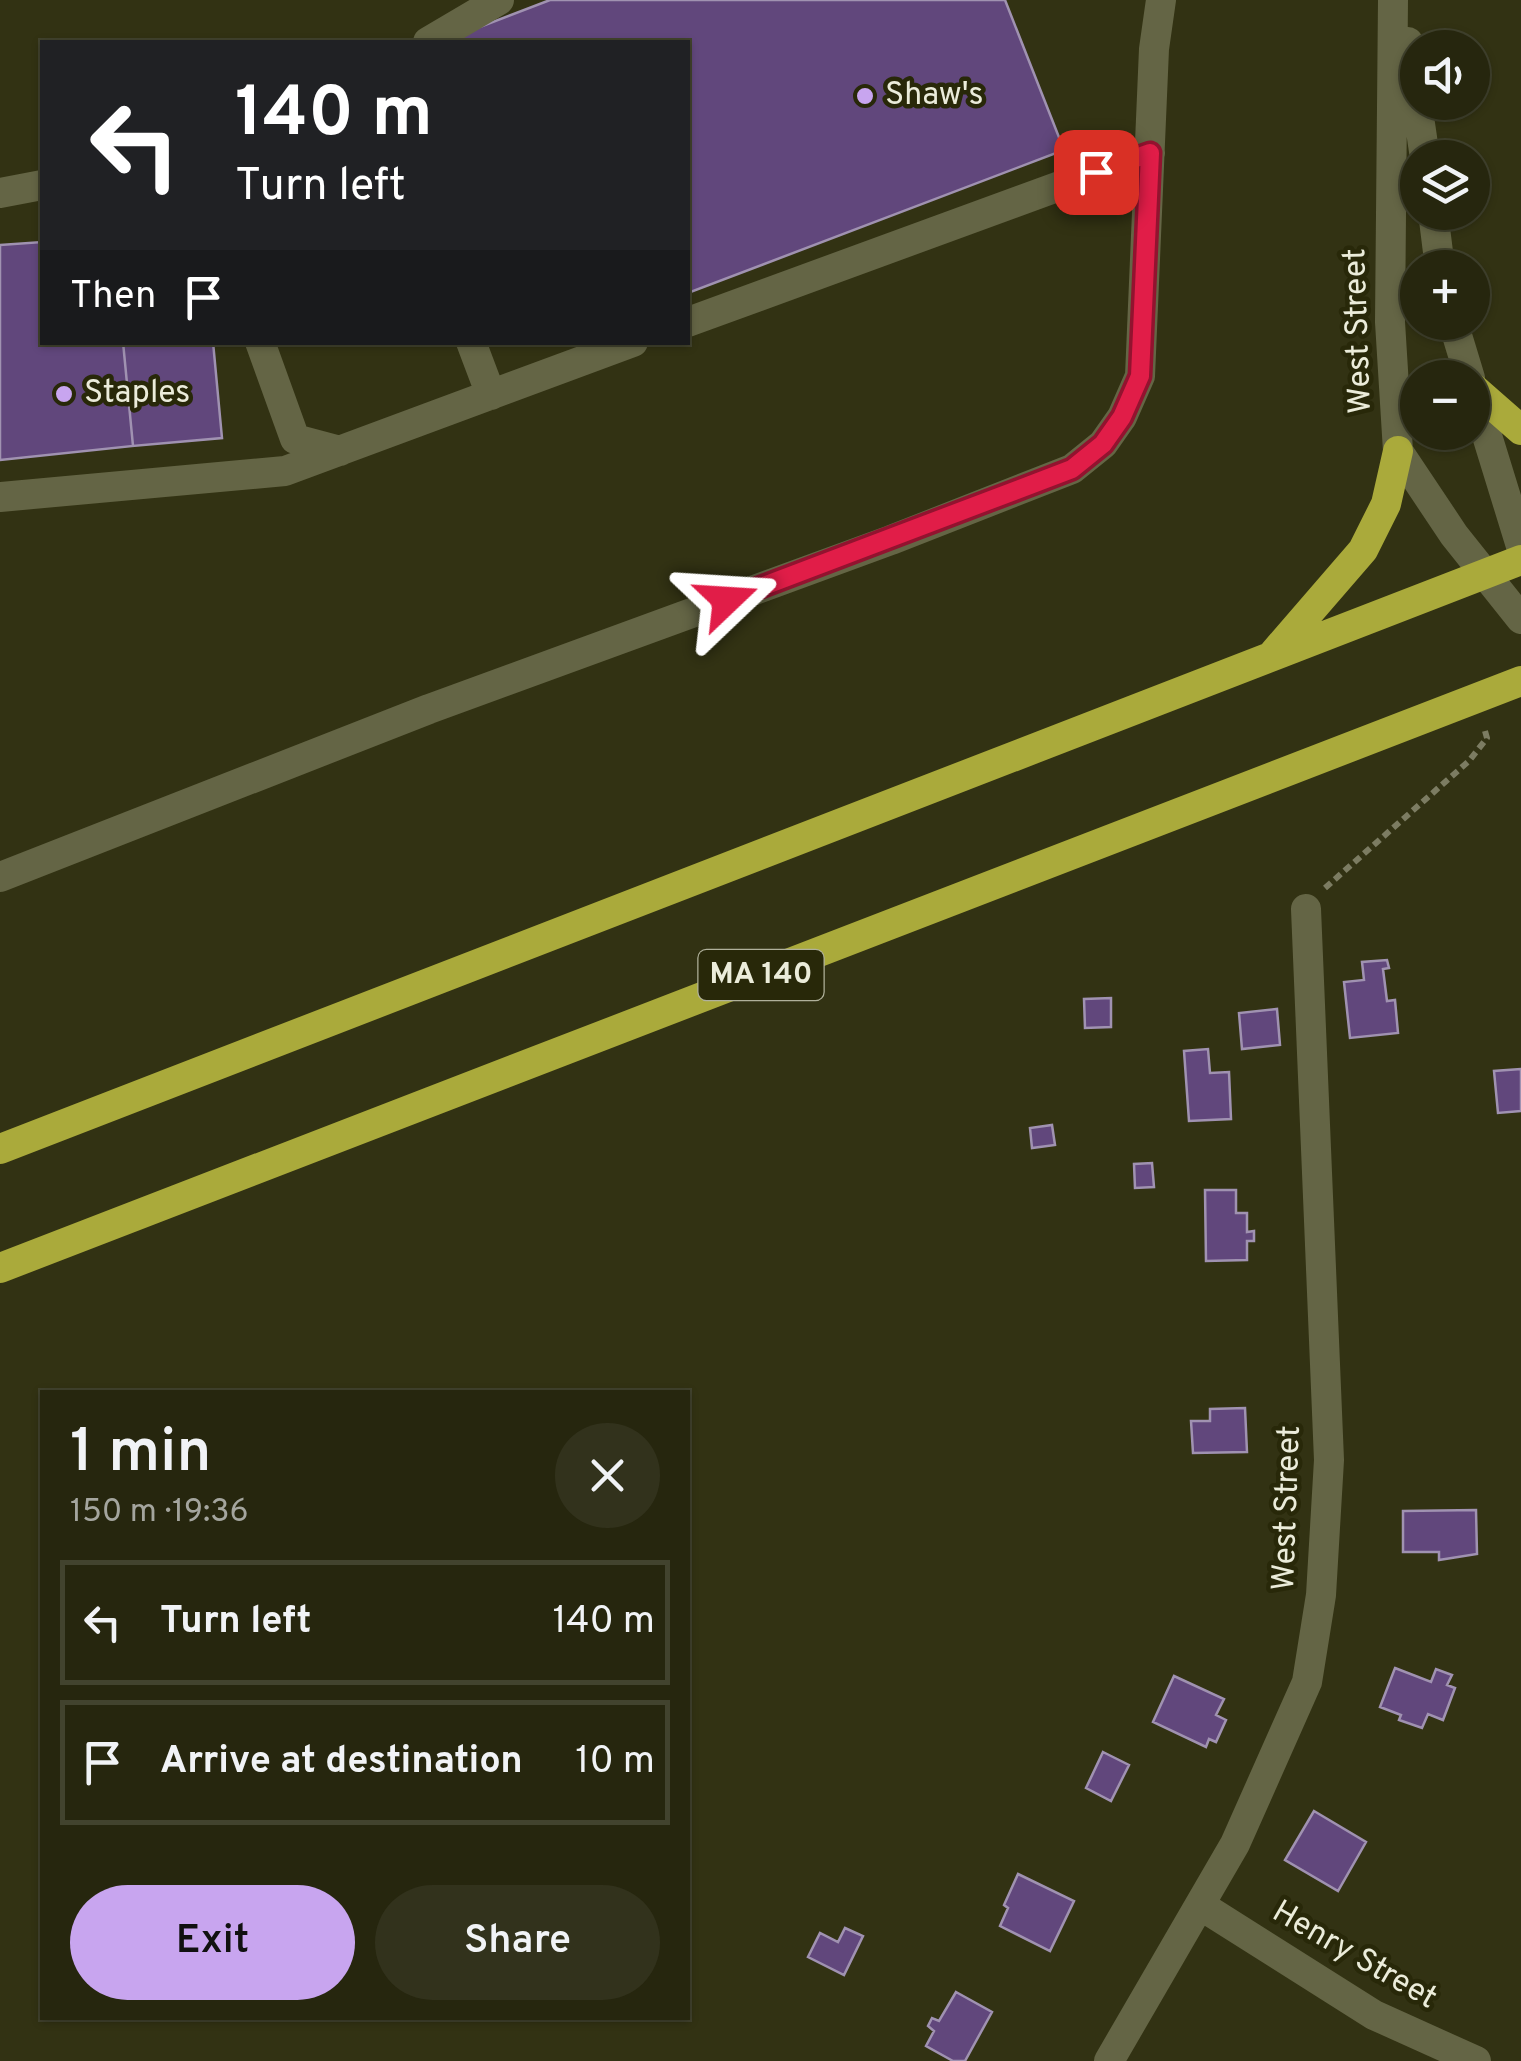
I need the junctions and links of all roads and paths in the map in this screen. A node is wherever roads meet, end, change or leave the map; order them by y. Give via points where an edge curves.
1 (499, 0) edge
2 (1161, 0) edge
3 (1394, 0) edge
4 (1402, 0) edge
5 (431, 40) edge
6 (1422, 140) edge
7 (1150, 153) junction
8 (40, 185) edge
9 (0, 194) edge
10 (690, 321) edge
11 (261, 345) edge
12 (472, 345) edge
13 (625, 345) edge
14 (491, 395) junction
15 (1490, 403) edge
16 (1521, 430) edge
17 (1490, 446) edge
18 (340, 450) junction
19 (1398, 451) junction
20 (0, 497) edge
21 (1521, 546) edge
22 (1521, 560) edge
23 (1486, 573) junction
24 (1521, 619) edge
25 (1272, 656) junction
26 (1521, 681) edge
27 (1486, 731) dead end
28 (0, 878) edge
29 (1306, 908) joint
30 (0, 1150) edge
31 (0, 1268) edge
32 (1200, 1905) junction
33 (1110, 2061) edge
34 (1476, 2061) edge

1 - 5 street
2 - 7 street
3 - 19 street, West Street via 1390,322
4 - 6 street
7 - 10 street
7 - 28 street via 1140,376 1103,444 1072,469 428,709
8 - 9 street
11 - 18 street via 295,439
12 - 14 street
13 - 14 street
14 - 18 street
15 - 16 highway
17 - 21 street
18 - 20 street via 285,471
19 - 23 street, West Street
19 - 25 highway via 1386,504 1363,550
22 - 23 highway
23 - 24 street, West Street
23 - 25 highway
25 - 30 highway
26 - 31 highway, MA 140
27 - 29 path via 1469,761
29 - 32 street, West Street via 1329,1460 1320,1595 1308,1682
32 - 33 street, West Street
32 - 34 street, Henry Street via 1374,2015

